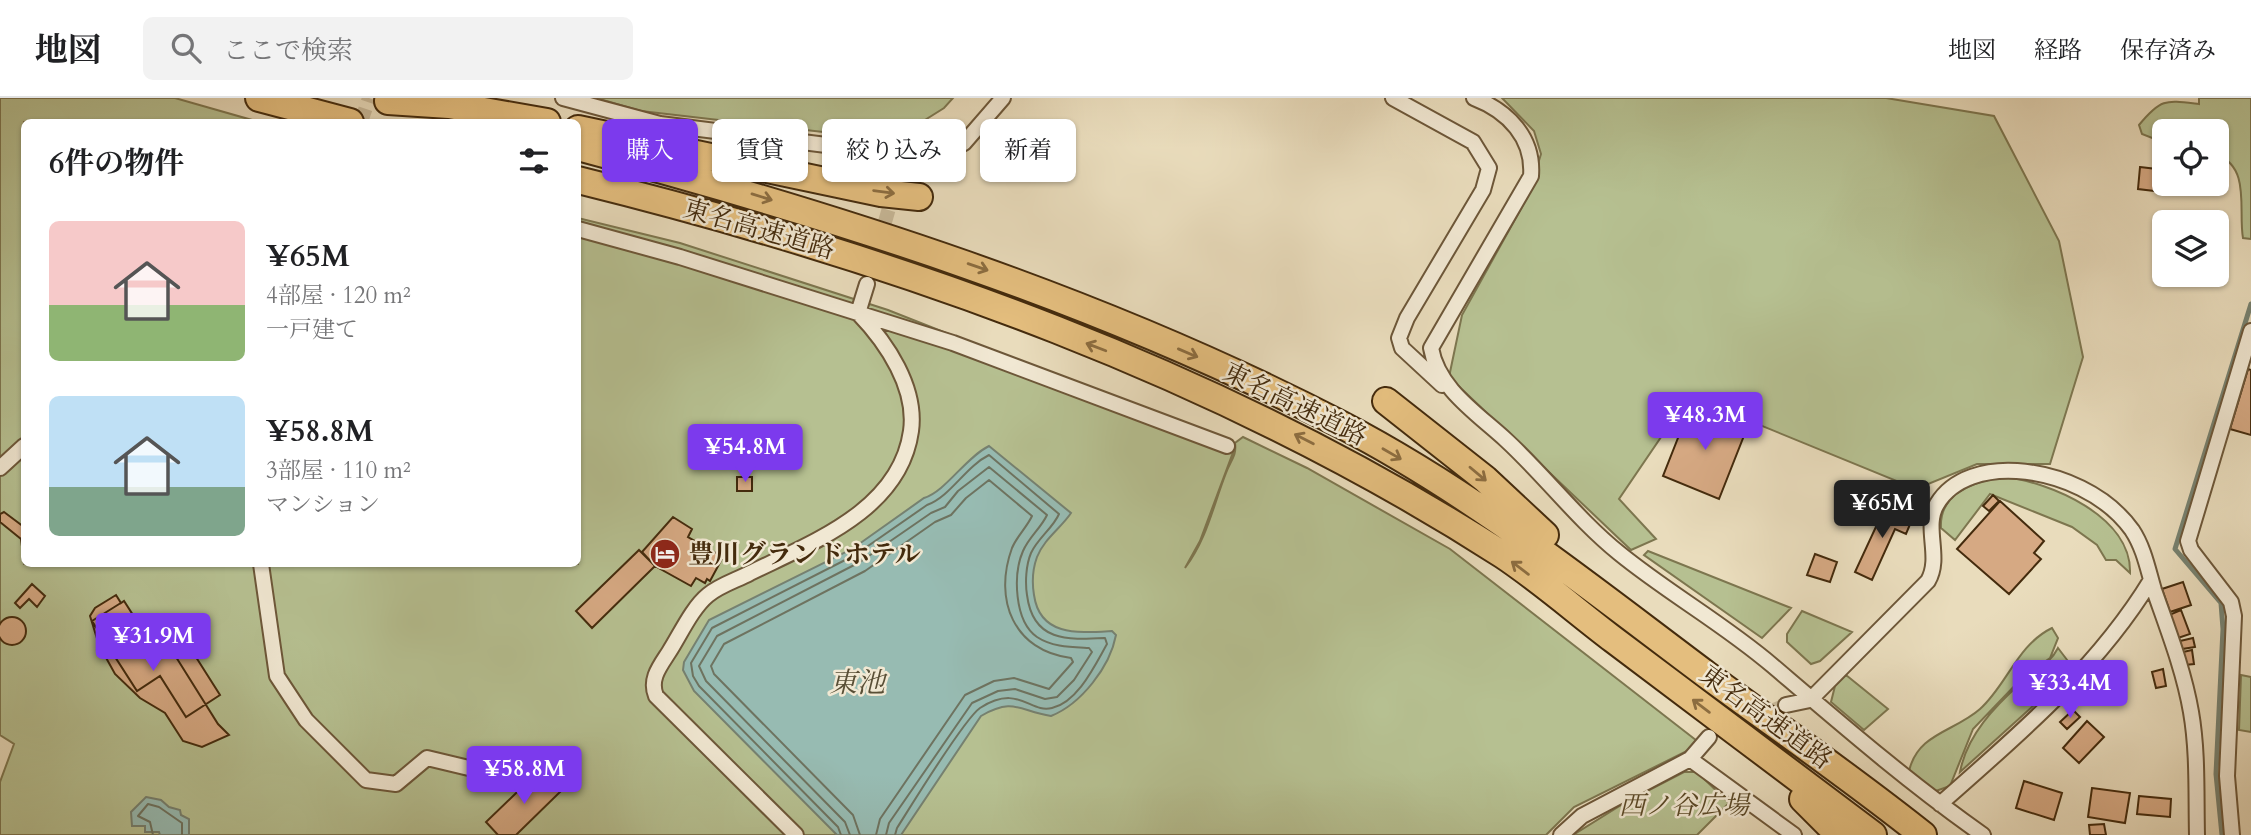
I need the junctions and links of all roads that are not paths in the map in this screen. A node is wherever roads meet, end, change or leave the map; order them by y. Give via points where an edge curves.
1 (259, 98) edge
2 (563, 98) edge
3 (1003, 98) edge
4 (1393, 98) edge
5 (1474, 98) edge
6 (382, 100) edge
7 (339, 119) edge
8 (464, 119) edge
9 (530, 119) edge
10 (581, 130) edge
11 (966, 141) edge
12 (822, 144) edge
13 (581, 148) edge
14 (581, 181) edge
15 (919, 197) dead end
16 (581, 230) edge
17 (867, 284) tunnel mouth
18 (858, 313) junction
19 (2251, 331) edge
20 (1386, 401) dead end
21 (1466, 406) junction
22 (1227, 446) dead end
23 (21, 449) edge
24 (0, 468) edge
25 (261, 567) edge
26 (2151, 580) junction
27 (1634, 619) junction
28 (1810, 700) junction
29 (1786, 705) tunnel mouth
30 (1709, 737) dead end
31 (1745, 738) junction
32 (1690, 759) junction
33 (510, 769) dead end
34 (1940, 804) junction
35 (796, 835) edge
36 (1561, 835) edge
37 (1794, 835) edge
38 (1839, 835) edge
39 (1874, 835) edge
40 (1923, 835) edge
41 (1983, 835) edge
42 (2197, 835) edge
43 (2232, 835) edge

1 - 7 highway
2 - 12 street via 660,124
3 - 11 street
4 - 21 street via 1473,142 1489,168 1483,190 1399,338 1402,348
5 - 21 street via 1499,111 1514,126 1526,140 1532,159 1524,190 1432,348 1434,362
6 - 8 highway
6 - 9 highway via 449,105
10 -> 15 highway
13 -> 27 highway, 東名高速道路 via 898,239 1020,282 1246,379 1342,425 1415,467 1548,553
31 -> 14 highway, 東名高速道路 via 1507,558 1340,457 1263,418 1135,362 931,284 766,230
16 - 18 street
17 - 18 street
18 - 22 street via 1044,375
18 - 35 street via 879,335 907,392 912,424 904,461 885,489 852,519 705,597 654,679 656,696
19 - 43 street via 2188,541 2231,602 2234,616 2227,776
20 -> 27 highway via 1485,479
21 - 28 street via 1618,552 1734,635
23 - 24 street
25 - 33 street via 277,676 306,720 366,780 396,784 427,758 473,769
26 - 28 street via 2133,532 2094,496 2037,472 1985,472 1946,494 1933,515 1934,570 1928,581
26 - 34 street via 2089,664 2021,733
26 - 42 street via 2191,713
27 - 40 highway, 東名高速道路
28 - 29 street
28 - 34 street
30 - 32 street
31 - 38 highway
31 - 39 highway, 東名高速道路
32 - 36 street via 1582,816
32 - 37 street
34 - 41 street

